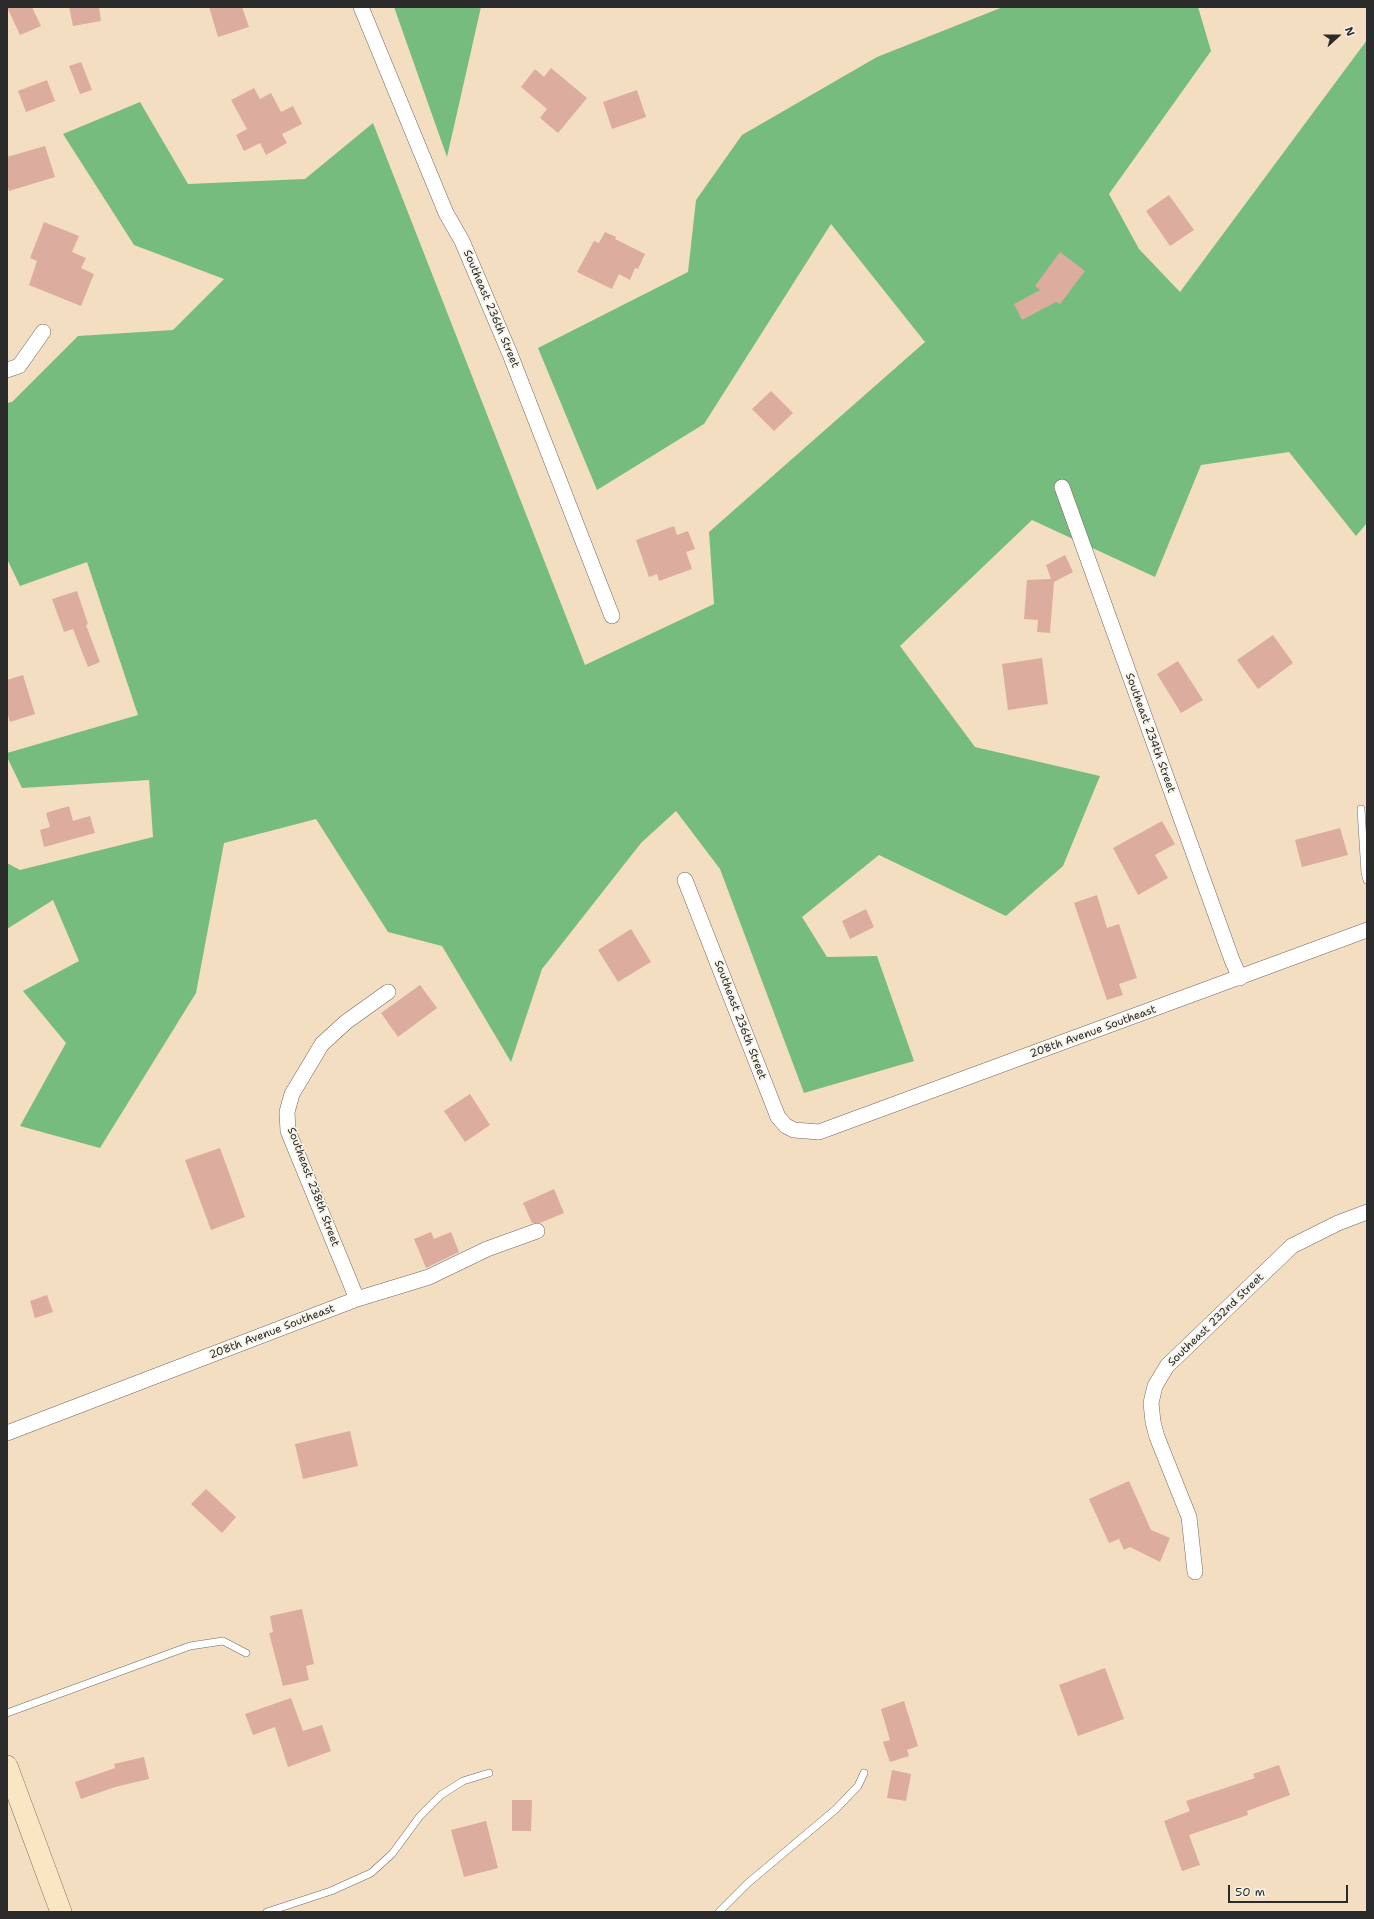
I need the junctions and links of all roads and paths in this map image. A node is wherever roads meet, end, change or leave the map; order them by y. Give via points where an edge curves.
1 (361, 7) edge
2 (43, 332) dead end
3 (7, 370) edge
4 (1062, 487) dead end
5 (612, 616) dead end
6 (1361, 809) dead end
7 (685, 880) dead end
8 (1367, 880) edge
9 (1367, 930) edge
10 (1240, 978) junction
11 (388, 992) dead end
12 (819, 1132) joint
13 (1367, 1212) edge
14 (537, 1231) dead end
15 (357, 1299) junction
16 (7, 1433) edge
17 (1195, 1572) dead end
18 (246, 1653) dead end
19 (7, 1713) edge
20 (7, 1766) edge
21 (488, 1773) dead end
22 (864, 1773) dead end
23 (61, 1912) edge
24 (267, 1912) edge
25 (719, 1912) edge

1 - 5 street, Southeast 236th Street via 446,213 462,241 510,354
2 - 3 street via 19,366
4 - 10 street, Southeast 234th Street
6 - 8 lane
7 - 12 street, Southeast 236th Street via 778,1117 794,1130
9 - 10 street, 208th Avenue Southeast
10 - 12 street, 208th Avenue Southeast
11 - 15 street, Southeast 238th Street via 346,1022 322,1044 292,1094 287,1112 288,1131
13 - 17 street, Southeast 232nd Street via 1292,1246 1167,1366 1154,1386 1151,1403 1153,1422 1190,1517
14 - 15 street, 208th Avenue Southeast via 487,1248 429,1277
15 - 16 street, 208th Avenue Southeast
18 - 19 lane via 223,1641 190,1646
20 - 23 main road
21 - 24 lane via 463,1781 441,1796 420,1816 392,1854 371,1873 331,1891
22 - 25 lane via 858,1786 836,1810 748,1883

